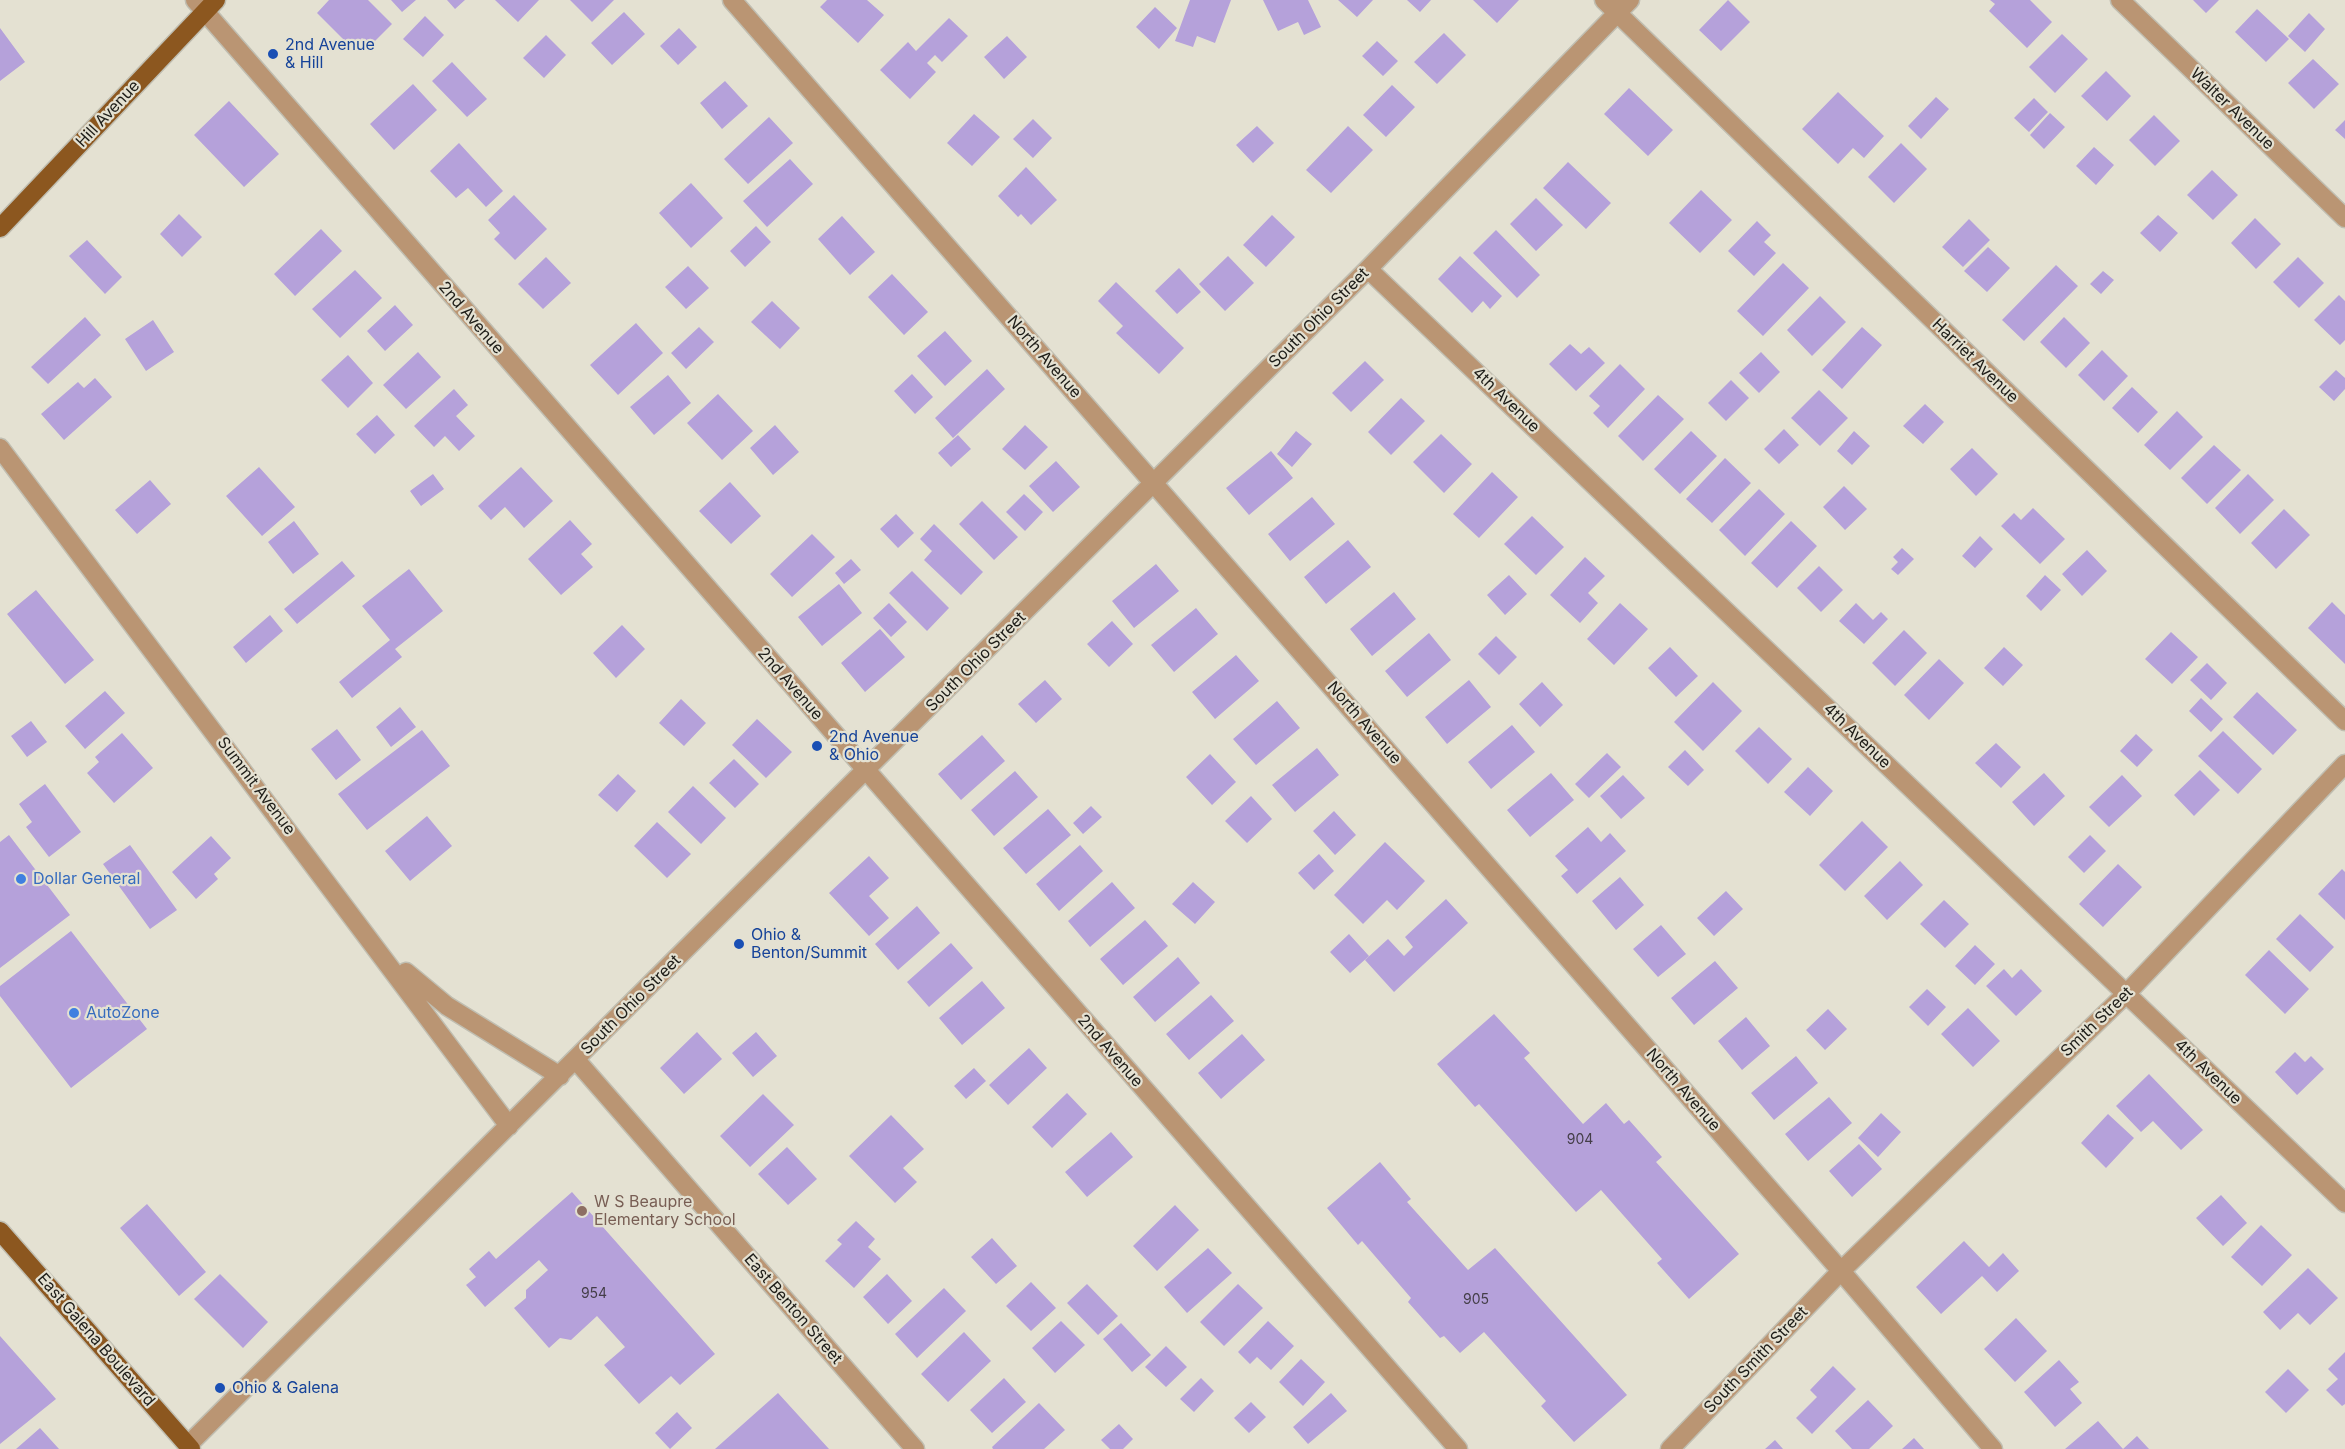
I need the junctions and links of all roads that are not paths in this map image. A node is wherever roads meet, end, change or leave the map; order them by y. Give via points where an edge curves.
1 (732, 0) edge
2 (1604, 0) edge
3 (2120, 0) edge
4 (205, 4) edge
5 (1624, 6) edge
6 (2345, 218) edge
7 (0, 228) edge
8 (1368, 269) junction
9 (0, 448) edge
10 (1153, 483) junction
11 (2345, 721) edge
12 (2345, 764) edge
13 (866, 772) junction
14 (363, 928) junction
15 (2126, 994) junction
16 (576, 1060) junction
17 (560, 1076) junction
18 (509, 1126) junction
19 (2345, 1203) edge
20 (0, 1231) edge
21 (1841, 1271) junction
22 (188, 1448) edge
23 (915, 1449) edge
24 (1458, 1449) edge
25 (1670, 1449) edge
26 (1993, 1449) edge

1 - 10 street, North Avenue
2 - 5 street, Harriet Avenue
3 - 6 street, Walter Avenue
4 - 7 main road, Hill Avenue
4 - 13 street, 2nd Avenue
5 - 8 street, South Ohio Street
5 - 11 street, Harriet Avenue
8 - 10 street, South Ohio Street
8 - 15 street, 4th Avenue
9 - 14 street, Summit Avenue
10 - 13 street, South Ohio Street
10 - 21 street, North Avenue
12 - 15 street, Smith Street
13 - 16 street, South Ohio Street
13 - 24 street, 2nd Avenue
14 - 17 street via 419,986
14 - 18 street, Summit Avenue
15 - 19 street, 4th Avenue
15 - 21 street, Smith Street
16 - 17 street, South Ohio Street
16 - 23 street, East Benton Street
17 - 18 street, South Ohio Street
18 - 22 street, South Ohio Street
20 - 22 main road, East Galena Boulevard
21 - 25 street, South Smith Street
21 - 26 street, North Avenue

